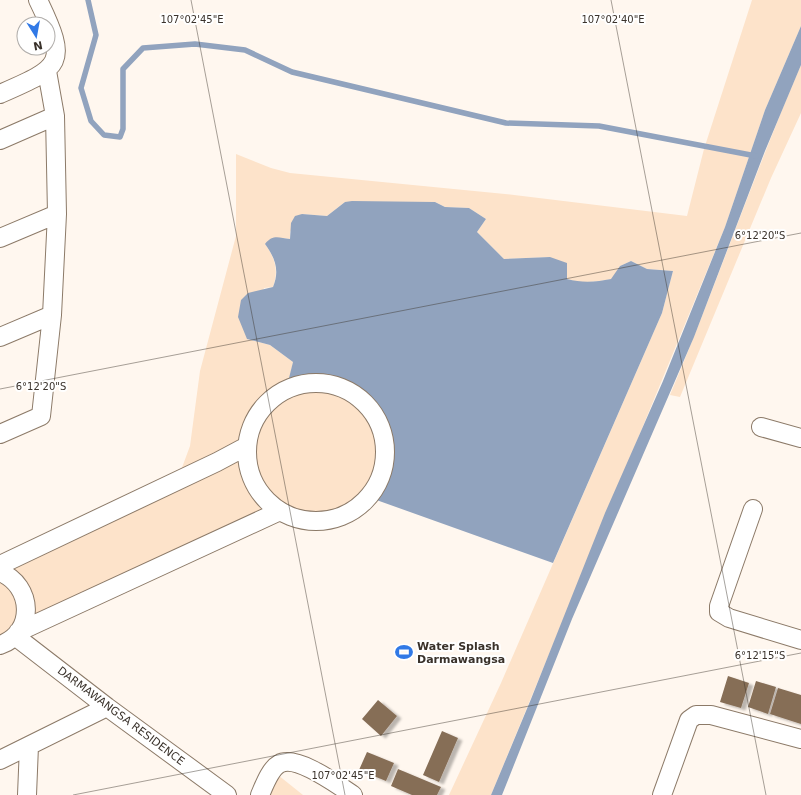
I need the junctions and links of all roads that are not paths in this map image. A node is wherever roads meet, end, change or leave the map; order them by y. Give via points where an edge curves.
1 (38, 0) edge
2 (47, 71) junction
3 (0, 94) edge
4 (55, 116) junction
5 (0, 140) edge
6 (57, 214) junction
7 (0, 238) edge
8 (52, 315) junction
9 (0, 337) edge
10 (761, 427) dead end
11 (0, 434) edge
12 (801, 438) edge
13 (247, 446) junction
14 (754, 508) dead end
15 (280, 511) junction
16 (0, 564) edge
17 (0, 572) edge
18 (11, 638) edge
19 (801, 640) edge
20 (107, 707) junction
21 (801, 739) edge
22 (29, 746) junction
23 (0, 760) edge
24 (27, 795) edge
25 (227, 795) edge
26 (260, 795) edge
27 (353, 795) edge
28 (662, 795) edge

1 - 2 street via 57,45 55,60
2 - 3 street
2 - 4 street
4 - 5 street
4 - 6 street
6 - 7 street
6 - 8 street
8 - 9 street
8 - 11 street via 41,416
10 - 12 street
13 - 15 street via 250,472 255,484 262,495
13 - 15 street via 250,432 264,406 286,390 300,386 331,385 347,391 361,400 379,424 384,438 382,472 376,486 358,507 346,514 320,520 294,517
13 - 16 street
14 - 19 street via 719,612 729,618
15 - 18 street
17 - 18 street via 14,580 27,605 26,615
18 - 20 street, DARMAWANGSA RESIDENCE
20 - 22 street
20 - 25 street, DARMAWANGSA RESIDENCE
21 - 28 street via 711,715 696,714 689,720
22 - 23 street
22 - 24 street
26 - 27 street via 276,766 285,762 297,762

